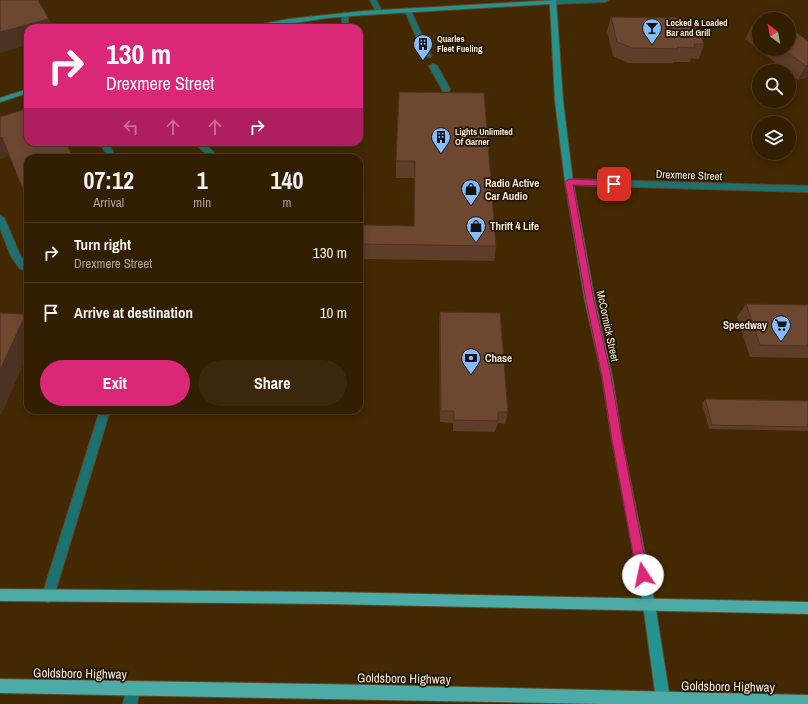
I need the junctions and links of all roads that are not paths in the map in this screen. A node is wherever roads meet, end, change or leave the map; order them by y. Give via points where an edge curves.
1 (373, 0) edge
2 (605, 0) edge
3 (553, 1) edge
4 (408, 11) junction
5 (379, 12) junction
6 (345, 14) junction
7 (272, 24) edge
8 (345, 24) edge
9 (428, 56) dead end
10 (433, 66) dead end
11 (446, 89) dead end
12 (24, 92) edge
13 (0, 100) edge
14 (202, 146) edge
15 (211, 154) edge
16 (569, 182) junction
17 (808, 189) edge
18 (0, 218) edge
19 (24, 267) edge
20 (104, 414) edge
21 (0, 595) edge
22 (48, 596) junction
23 (648, 604) junction
24 (808, 608) edge
25 (0, 686) edge
26 (133, 688) junction
27 (663, 699) junction
28 (808, 702) edge
29 (130, 704) edge

1 - 5 street
2 - 3 street
3 - 4 street
3 - 16 street, McCormick Street via 559,101
4 - 5 street
4 - 9 street
5 - 6 street
6 - 7 street
6 - 8 street
10 - 11 street
12 - 13 street
14 - 15 street
16 - 17 street, Drexmere Street
16 - 23 street, McCormick Street
18 - 19 street via 16,256
20 - 22 street
21 - 22 main road
22 - 23 main road
23 - 24 main road
23 - 27 street, McCormick Street
25 - 26 main road, Goldsboro Highway
26 - 27 main road, Goldsboro Highway
26 - 29 street
27 - 28 main road, Goldsboro Highway

